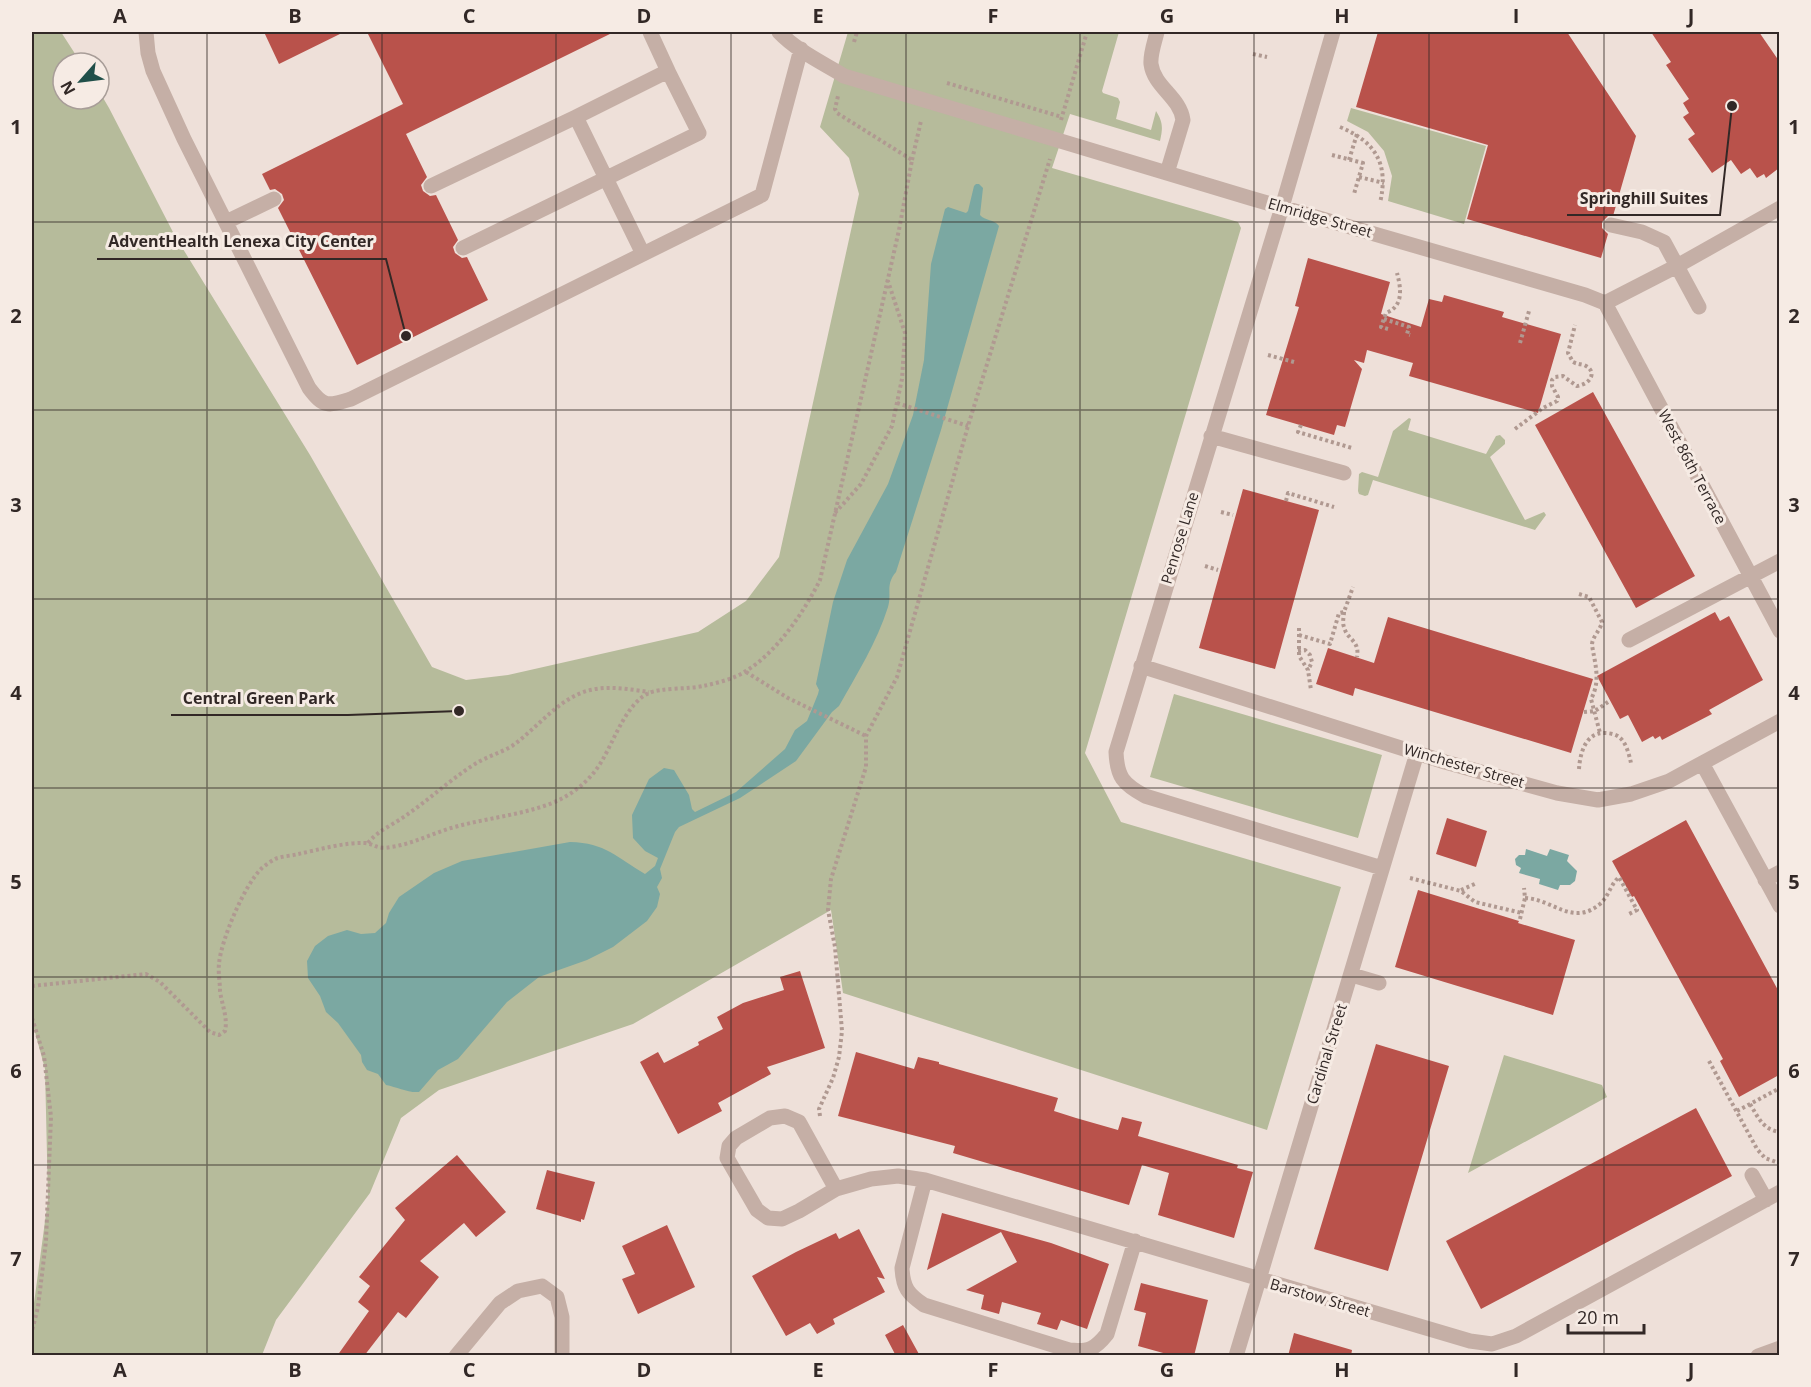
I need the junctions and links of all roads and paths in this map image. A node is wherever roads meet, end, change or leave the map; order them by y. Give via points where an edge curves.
1 (146, 32) edge
2 (650, 32) edge
3 (779, 32) edge
4 (858, 32) edge
5 (1087, 32) edge
6 (1157, 32) edge
7 (1333, 32) edge
8 (854, 42) dead end
9 (801, 49) junction
10 (1253, 54) dead end
11 (1267, 57) dead end
12 (668, 71) junction
13 (939, 81) dead end
14 (838, 96) dead end
15 (576, 117) junction
16 (1062, 117) junction
17 (921, 121) dead end
18 (1340, 127) dead end
19 (1357, 134) junction
20 (1056, 140) junction
21 (1332, 155) dead end
22 (912, 160) junction
23 (1349, 160) junction
24 (1167, 173) junction
25 (1359, 177) junction
26 (606, 180) junction
27 (1384, 183) junction
28 (431, 186) dead end
29 (1354, 194) dead end
30 (274, 199) dead end
31 (1380, 203) dead end
32 (1282, 207) junction
33 (1779, 208) edge
34 (226, 222) junction
35 (1611, 225) dead end
36 (463, 248) dead end
37 (643, 254) junction
38 (1677, 266) junction
39 (1397, 273) dead end
40 (888, 280) junction
41 (1605, 303) junction
42 (1699, 307) dead end
43 (1529, 311) dead end
44 (1384, 319) junction
45 (1575, 326) dead end
46 (1388, 329) dead end
47 (1410, 335) dead end
48 (1520, 343) dead end
49 (1268, 355) dead end
50 (1294, 362) dead end
51 (897, 403) junction
52 (1301, 425) dead end
53 (968, 426) junction
54 (1515, 429) dead end
55 (1211, 436) junction
56 (1352, 448) dead end
57 (1344, 473) dead end
58 (1286, 501) dead end
59 (1334, 507) dead end
60 (1221, 512) dead end
61 (834, 514) junction
62 (1233, 515) dead end
63 (1779, 561) edge
64 (1205, 567) dead end
65 (1218, 570) dead end
66 (1750, 576) junction
67 (1353, 587) dead end
68 (1579, 594) dead end
69 (1344, 612) junction
70 (1299, 628) dead end
71 (1779, 631) edge
72 (1299, 635) junction
73 (1629, 640) dead end
74 (1298, 651) junction
75 (1357, 657) dead end
76 (1141, 666) junction
77 (1308, 670) junction
78 (746, 672) junction
79 (1311, 690) dead end
80 (650, 692) junction
81 (1608, 702) dead end
82 (1595, 711) junction
83 (1584, 712) dead end
84 (1779, 721) edge
85 (1600, 733) junction
86 (866, 736) junction
87 (1417, 753) junction
88 (1631, 763) dead end
89 (1702, 764) junction
90 (1579, 769) dead end
91 (368, 843) junction
92 (1382, 867) junction
93 (1779, 872) edge
94 (1410, 878) dead end
95 (1765, 880) junction
96 (1476, 883) dead end
97 (1524, 888) dead end
98 (1461, 891) junction
99 (1525, 898) junction
100 (1779, 906) edge
101 (1522, 913) junction
102 (1627, 915) dead end
103 (1520, 919) dead end
104 (1352, 975) junction
105 (1379, 983) dead end
106 (32, 986) edge
107 (32, 1018) edge
108 (1709, 1061) dead end
109 (1779, 1088) edge
110 (1750, 1104) junction
111 (1737, 1111) junction
112 (825, 1124) dead end
113 (1779, 1132) edge
114 (1776, 1162) dead end
115 (1752, 1175) dead end
116 (925, 1180) junction
117 (836, 1189) junction
118 (1773, 1196) edge
119 (1135, 1241) junction
120 (1258, 1280) junction
121 (32, 1331) edge
122 (1779, 1348) edge
123 (456, 1356) edge
124 (562, 1356) edge
125 (1236, 1356) edge
126 (1758, 1356) edge

1 - 34 street via 153,71
2 - 12 street
3 - 9 street, Elmridge Street
4 - 8 path
5 - 16 path
6 - 24 street via 1151,62 1154,74 1182,111 1183,120
7 - 32 street, Penrose Lane
9 - 20 street, Elmridge Street via 844,76
9 - 37 street via 762,195
10 - 11 path
12 - 15 street
12 - 26 street via 699,133
13 - 16 path
14 - 22 path via 837,113
15 - 26 street
15 - 28 street
16 - 20 path
17 - 22 path
18 - 19 path
19 - 23 path
19 - 27 path via 1378,159
20 - 24 street, Elmridge Street
20 - 53 path
21 - 23 path
22 - 40 path
23 - 25 path via 1363,163
24 - 32 street, Elmridge Street
25 - 27 path
25 - 29 path
26 - 36 street
26 - 37 street
27 - 31 path
30 - 34 street
32 - 41 street, Elmridge Street
32 - 55 street, Penrose Lane
33 - 38 street
34 - 37 street via 309,388 318,400 331,405 351,399
35 - 38 street via 1664,242
38 - 41 street
38 - 42 street
39 - 44 path via 1401,292
40 - 51 path via 905,333
40 - 61 path
41 - 66 street, West 86th Terrace
43 - 48 path
44 - 46 path via 1381,327
44 - 47 path via 1409,327
45 - 54 path via 1568,353 1573,362 1589,369 1591,379 1577,386 1563,376 1550,380 1557,400
49 - 50 path
51 - 53 path
51 - 61 path via 892,426 861,484
52 - 56 path via 1298,432
53 - 86 path via 897,677
55 - 57 street
55 - 76 street, Penrose Lane
58 - 59 path via 1288,493
60 - 62 path
61 - 78 path via 820,580 810,601 771,651
63 - 66 street
64 - 65 path
66 - 71 street, West 86th Terrace
66 - 73 street
67 - 69 path
68 - 82 path via 1589,597 1602,622 1592,641 1598,679 1592,699
69 - 72 path via 1339,613 1330,644
69 - 75 path via 1343,626 1355,643
70 - 72 path
72 - 74 path
74 - 77 path
74 - 77 path via 1305,650 1310,655
76 - 87 street, Winchester Street
76 - 92 street, Penrose Lane via 1116,752 1122,780 1134,791
77 - 79 path
78 - 80 path via 701,686
78 - 86 path via 788,698
80 - 91 path via 601,688 568,698 513,745 469,768
80 - 91 path via 623,721 590,777 561,800 448,829 407,844 376,848
81 - 82 path
82 - 83 path
82 - 85 path
84 - 89 street, Winchester Street
85 - 88 path via 1619,737 1628,749
85 - 90 path via 1584,746
86 - 112 path via 866,767 831,879 828,910 842,1030 833,1078 819,1109
87 - 89 street, Winchester Street via 1557,793 1598,800 1669,781
87 - 92 street, Cardinal Street
89 - 95 street
91 - 106 path via 276,859 261,868 231,919 219,963 226,1024 219,1035 210,1032 160,982 146,974
92 - 104 street, Cardinal Street
93 - 95 street
94 - 98 path
95 - 100 street
96 - 98 path
97 - 99 path
98 - 101 path via 1475,902
99 - 101 path
99 - 102 path via 1581,913 1604,900 1619,877 1636,910
101 - 103 path
104 - 105 street
104 - 120 street, Cardinal Street
107 - 121 path via 44,1056 51,1118 46,1241
108 - 111 path
109 - 110 path
110 - 111 path
110 - 113 path via 1762,1124
111 - 114 path via 1757,1149
115 - 118 street
116 - 117 street, Barstow Street via 898,1176
116 - 119 street, Barstow Street
116 - 119 street via 902,1268 903,1282 910,1295 924,1305 1069,1350 1097,1346 1107,1334
117 - 117 street, Barstow Street via 799,1122 785,1116 770,1118 736,1137 729,1146 727,1158 757,1210 768,1218 782,1219
118 - 120 street, Barstow Street via 1516,1336 1492,1344
119 - 120 street, Barstow Street
120 - 125 street, Cardinal Street
122 - 126 street
123 - 124 street via 500,1303 518,1291 542,1286 557,1297 562,1317

